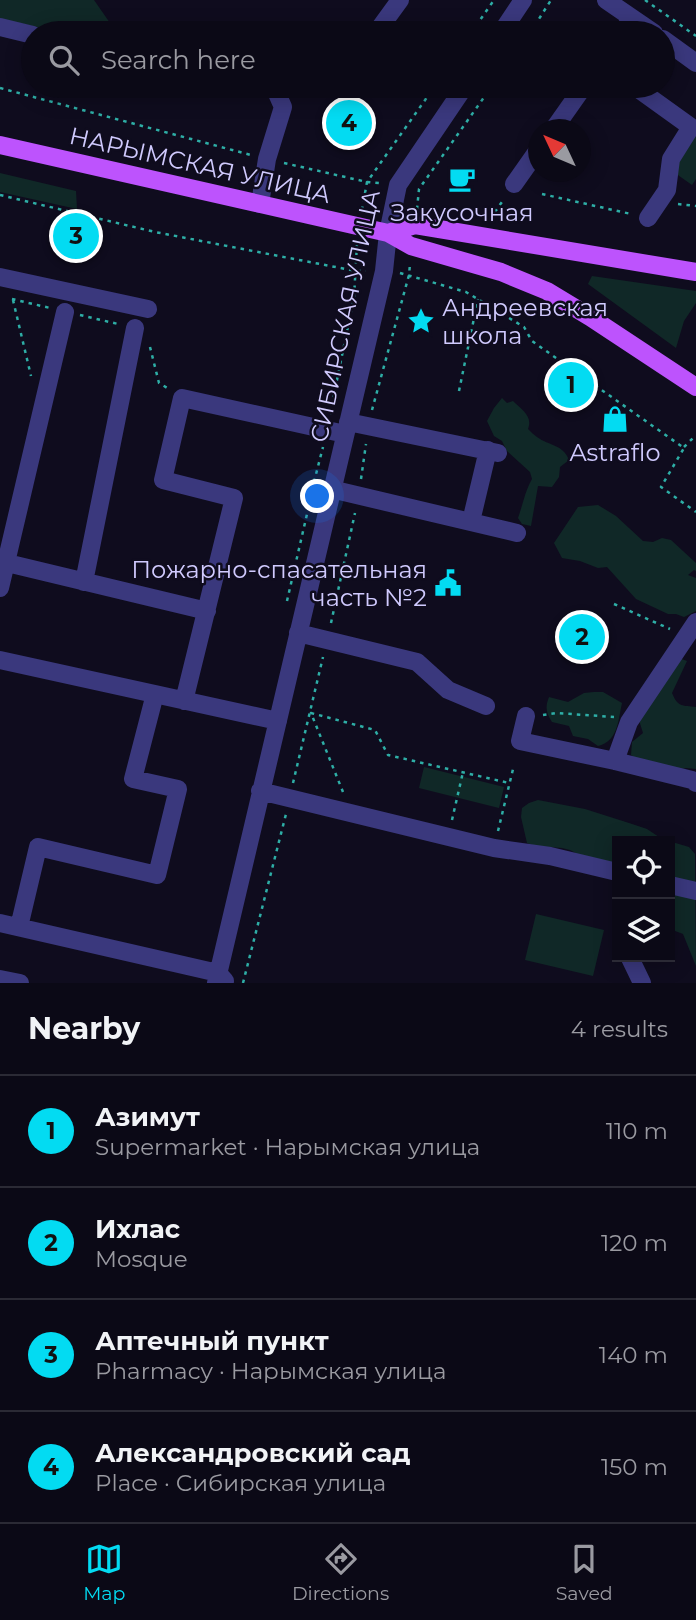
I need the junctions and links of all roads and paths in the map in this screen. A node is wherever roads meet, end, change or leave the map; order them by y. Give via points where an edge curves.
1 (400, 0) edge
2 (494, 0) edge
3 (523, 0) edge
4 (551, 0) edge
5 (606, 0) edge
6 (645, 0) edge
7 (632, 18) junction
8 (385, 21) edge
9 (479, 21) edge
10 (509, 21) edge
11 (538, 21) edge
12 (630, 21) edge
13 (636, 21) edge
14 (675, 21) edge
15 (675, 21) edge
16 (0, 27) edge
17 (21, 32) edge
18 (696, 36) edge
19 (675, 48) edge
20 (696, 63) edge
21 (0, 88) edge
22 (21, 94) edge
23 (38, 98) edge
24 (279, 98) edge
25 (427, 98) edge
26 (458, 98) edge
27 (483, 98) edge
28 (576, 98) edge
29 (651, 98) edge
30 (561, 119) edge
31 (0, 145) edge
32 (267, 159) junction
33 (528, 165) edge
34 (368, 182) junction
35 (514, 184) joint
36 (398, 185) junction
37 (542, 194) dead end
38 (0, 195) edge
39 (365, 196) dead end
40 (260, 204) junction
41 (678, 204) dead end
42 (696, 206) edge
43 (648, 218) joint
44 (488, 222) dead end
45 (415, 225) junction
46 (388, 233) junction
47 (411, 246) junction
48 (356, 250) dead end
49 (356, 271) junction
50 (370, 271) dead end
51 (396, 271) dead end
52 (696, 272) edge
53 (409, 275) junction
54 (3, 286) edge
55 (12, 299) junction
56 (478, 299) junction
57 (148, 309) dead end
58 (65, 312) junction
59 (135, 328) junction
60 (31, 375) dead end
61 (696, 387) edge
62 (458, 391) dead end
63 (182, 398) junction
64 (368, 426) junction
65 (347, 428) junction
66 (327, 430) junction
67 (696, 435) edge
68 (684, 448) junction
69 (331, 489) junction
70 (359, 496) junction
71 (696, 512) edge
72 (474, 513) dead end
73 (517, 533) dead end
74 (7, 563) junction
75 (85, 582) junction
76 (0, 589) edge
77 (287, 600) dead end
78 (614, 604) dead end
79 (207, 611) junction
80 (696, 622) edge
81 (298, 633) junction
82 (685, 637) junction
83 (327, 640) junction
84 (0, 660) edge
85 (155, 694) junction
86 (184, 701) junction
87 (486, 706) dead end
88 (311, 713) junction
89 (634, 713) junction
90 (527, 716) joint
91 (278, 722) junction
92 (615, 761) junction
93 (514, 765) dead end
94 (463, 772) junction
95 (509, 783) junction
96 (696, 783) edge
97 (260, 791) junction
98 (289, 798) junction
99 (351, 813) junction
100 (449, 837) junction
101 (494, 848) junction
102 (612, 871) edge
103 (675, 886) edge
104 (696, 891) edge
105 (0, 923) edge
106 (19, 927) junction
107 (632, 962) edge
108 (0, 978) edge
109 (221, 980) edge
110 (20, 983) edge
111 (243, 983) edge
112 (642, 983) edge

1 - 8 street
2 - 9 path
3 - 10 street
4 - 11 path
5 - 7 street
6 - 15 path
7 - 12 street
7 - 13 street
14 - 18 path
16 - 17 street
19 - 20 street
21 - 22 path
23 - 32 path
24 - 32 street via 283,107
25 - 34 path
26 - 36 street, СИБИРСКАЯ УЛИЦА
27 - 45 path via 419,189
28 - 30 street
29 - 43 street via 691,127 671,159 667,190
31 - 40 main road, НАРЫМСКАЯ УЛИЦА
32 - 34 path
32 - 40 street
33 - 35 street
34 - 36 path
34 - 39 path
35 - 44 path
36 - 46 street, СИБИРСКАЯ УЛИЦА
37 - 43 path
38 - 49 path via 155,232
40 - 46 main road, НАРЫМСКАЯ УЛИЦА
41 - 42 path
45 - 46 main road, НАРЫМСКАЯ УЛИЦА
45 - 52 main road, НАРЫМСКАЯ УЛИЦА
46 - 47 main road, НАРЫМСКАЯ УЛИЦА
46 - 65 street, СИБИРСКАЯ УЛИЦА via 384,271
47 - 53 path
47 - 61 main road, НАРЫМСКАЯ УЛИЦА via 501,272 547,291
48 - 49 path
49 - 50 path
49 - 66 path
51 - 53 path
53 - 56 path
53 - 64 path
54 - 55 path
54 - 57 street
55 - 58 path
55 - 60 path
56 - 62 path
56 - 68 path via 524,327 532,341
58 - 59 path
58 - 74 street
59 - 63 path via 147,331 159,383
59 - 75 street
63 - 66 street
63 - 79 street via 163,480 234,498
64 - 65 street
64 - 70 path
64 - 72 street via 493,452
65 - 66 street
65 - 69 street, СИБИРСКАЯ УЛИЦА
66 - 77 path
67 - 68 path
68 - 71 path via 661,487
69 - 70 street
69 - 81 street, СИБИРСКАЯ УЛИЦА
70 - 73 street
70 - 83 path
74 - 75 street
74 - 76 street
75 - 79 street
78 - 82 path
79 - 86 street
80 - 82 street
81 - 83 street
81 - 91 street, СИБИРСКАЯ УЛИЦА
82 - 89 street
83 - 87 street via 417,662 448,690
83 - 88 path
84 - 85 street
85 - 86 street
85 - 106 street via 133,779 178,789 157,875 38,847
86 - 91 street
88 - 94 path via 375,730 388,755
88 - 98 path
88 - 99 path
89 - 90 path
89 - 92 street
90 - 92 street via 520,741
91 - 97 street, СИБИРСКАЯ УЛИЦА
92 - 96 street
93 - 95 path
94 - 95 path
94 - 100 path
95 - 101 path
97 - 98 street
97 - 109 street, СИБИРСКАЯ УЛИЦА
98 - 99 street
98 - 111 path
99 - 100 street
100 - 101 street
101 - 102 street
103 - 104 street
105 - 106 street
106 - 109 street
107 - 112 street
108 - 110 street

